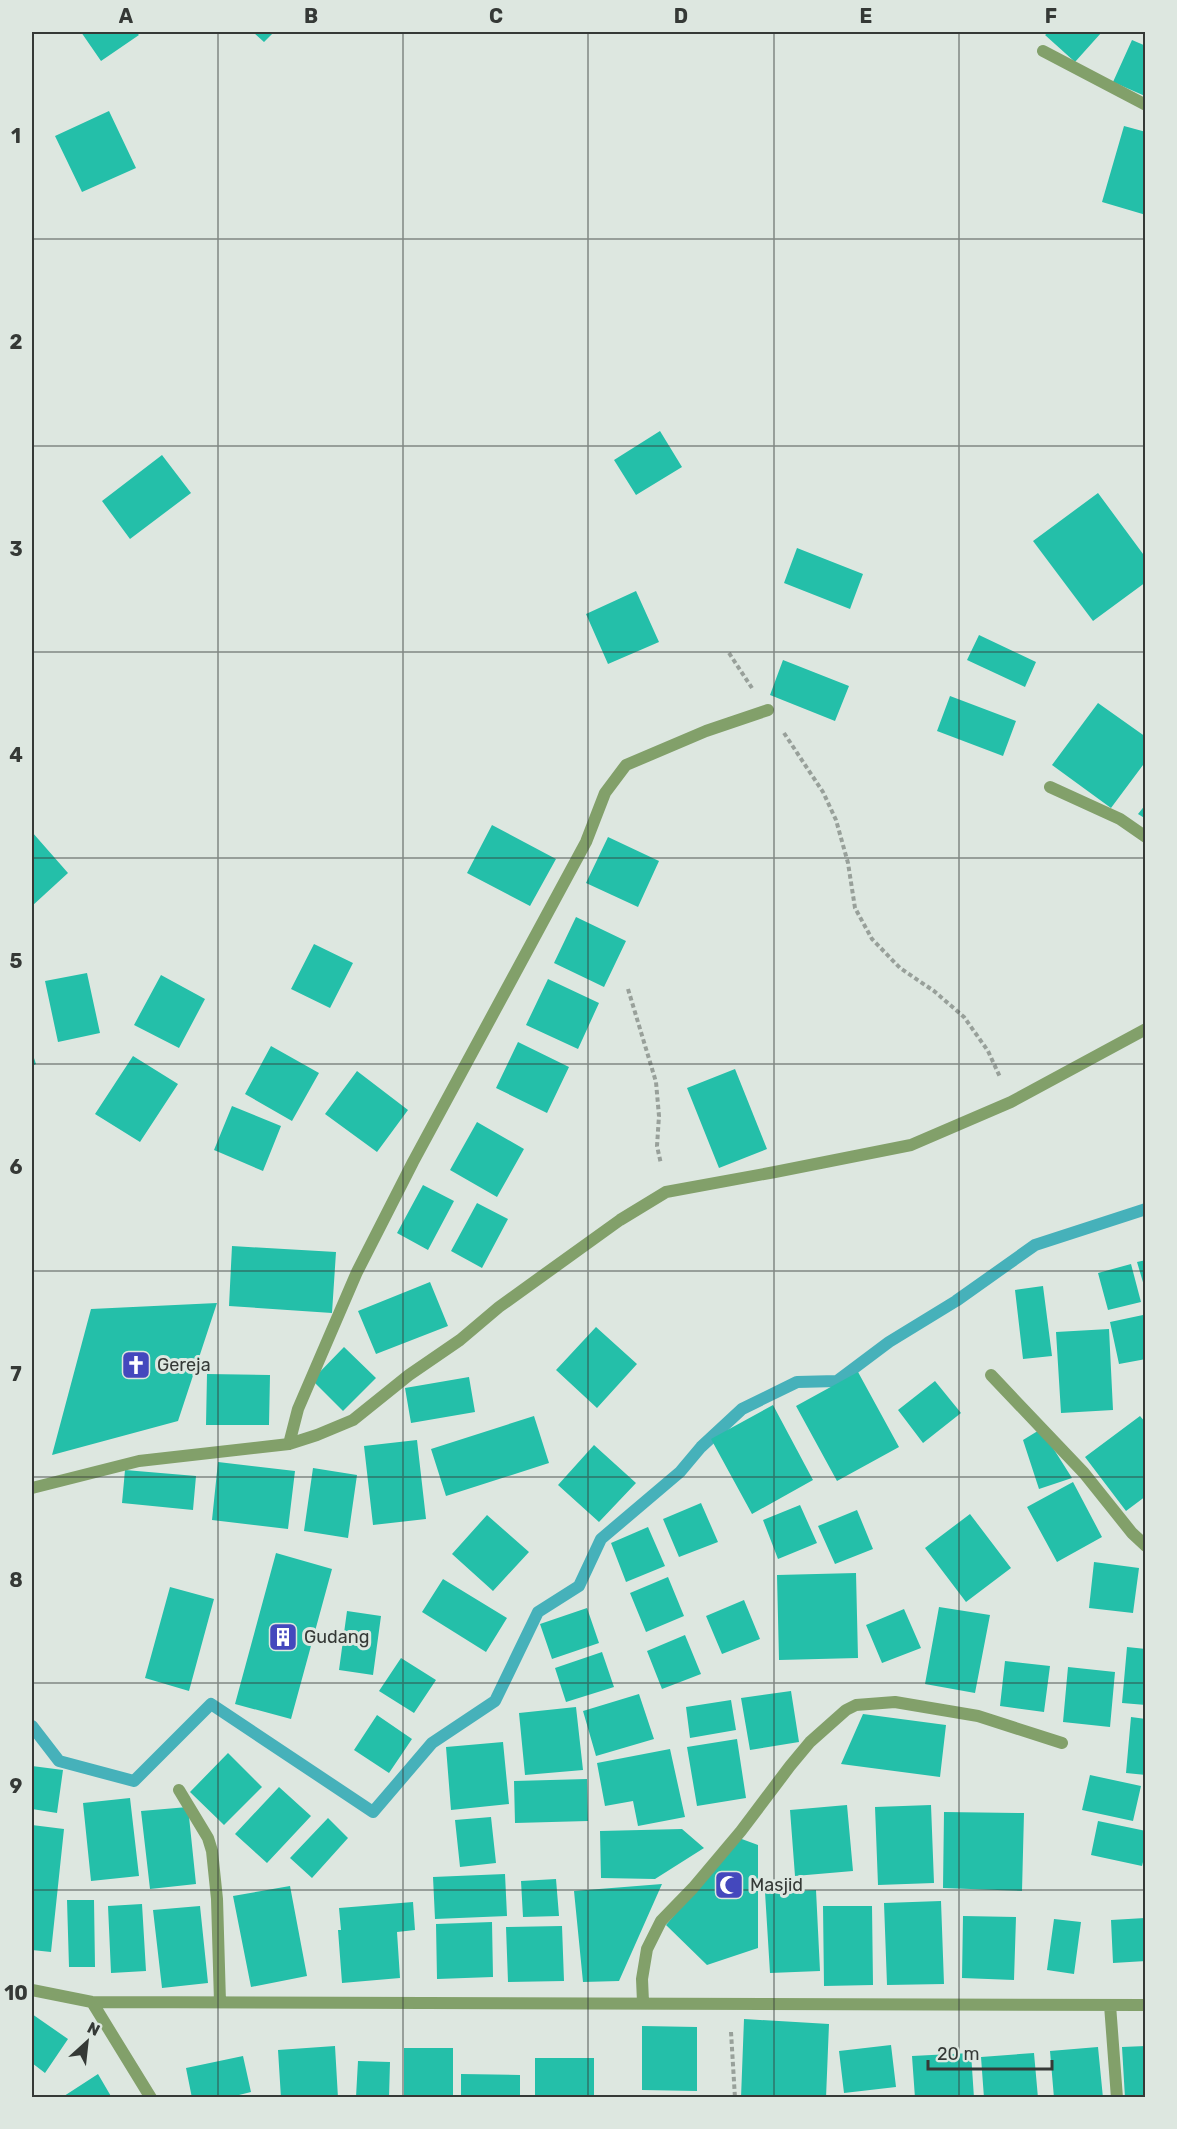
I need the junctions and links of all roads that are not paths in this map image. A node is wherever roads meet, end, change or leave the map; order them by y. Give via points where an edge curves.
1 (1043, 51) dead end
2 (1146, 105) edge
3 (768, 710) road end
4 (1050, 787) dead end
5 (1146, 837) edge
6 (1146, 1029) edge
7 (991, 1375) dead end
8 (289, 1444) junction
9 (32, 1488) edge
10 (1146, 1546) edge
11 (1062, 1743) dead end
12 (179, 1790) dead end
13 (32, 1990) edge
14 (92, 2002) junction
15 (220, 2002) junction
16 (643, 2002) junction
17 (1110, 2005) junction
18 (1146, 2005) edge
19 (151, 2097) edge
20 (1117, 2097) edge

1 - 2 street
3 - 8 street via 626,765 605,793 586,842 357,1272 298,1409
4 - 5 street via 1120,819
6 - 8 street via 1011,1102 911,1145 666,1192 620,1220 499,1307 353,1420
7 - 10 street via 1084,1473
8 - 9 street via 139,1461
11 - 16 street via 978,1716 895,1702 856,1705 846,1710 803,1750 741,1831 661,1921 647,1949
12 - 15 street via 210,1844 217,1891
13 - 14 street
14 - 15 street
14 - 19 street
15 - 16 street
16 - 17 street
17 - 18 street
17 - 20 street

